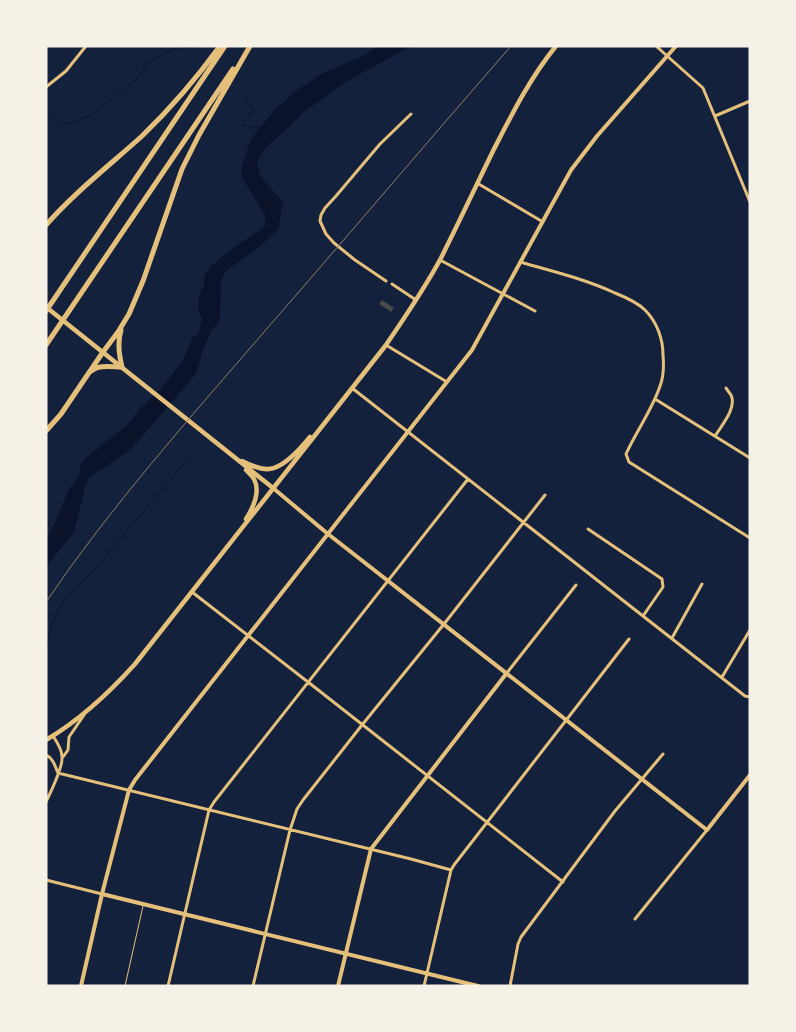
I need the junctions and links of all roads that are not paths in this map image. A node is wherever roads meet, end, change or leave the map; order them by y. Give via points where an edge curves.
1 (86, 46) edge
2 (220, 46) edge
3 (224, 46) edge
4 (249, 46) edge
5 (556, 46) edge
6 (656, 46) edge
7 (676, 46) edge
8 (668, 56) junction
9 (46, 87) edge
10 (750, 101) edge
11 (411, 114) dead end
12 (715, 116) junction
13 (478, 183) junction
14 (750, 202) edge
15 (543, 222) junction
16 (46, 225) edge
17 (440, 260) junction
18 (520, 262) junction
19 (386, 281) dead end
20 (392, 284) dead end
21 (504, 293) junction
22 (416, 300) junction
23 (46, 307) edge
24 (535, 311) dead end
25 (46, 312) edge
26 (128, 314) junction
27 (46, 345) edge
28 (386, 345) junction
29 (103, 352) junction
30 (122, 368) junction
31 (82, 381) junction
32 (446, 382) junction
33 (352, 388) junction
34 (726, 388) dead end
35 (655, 399) junction
36 (332, 414) junction
37 (46, 431) edge
38 (408, 432) junction
39 (715, 436) junction
40 (750, 458) edge
41 (237, 460) junction
42 (468, 479) junction
43 (273, 488) junction
44 (545, 495) dead end
45 (523, 522) junction
46 (588, 529) dead end
47 (328, 534) junction
48 (234, 538) junction
49 (750, 538) edge
50 (387, 580) junction
51 (702, 584) dead end
52 (576, 585) dead end
53 (192, 592) junction
54 (643, 616) junction
55 (444, 624) junction
56 (750, 630) edge
57 (248, 636) junction
58 (672, 638) junction
59 (629, 640) dead end
60 (506, 674) junction
61 (722, 677) junction
62 (308, 682) junction
63 (750, 697) edge
64 (87, 711) junction
65 (566, 720) junction
66 (362, 725) junction
67 (53, 736) junction
68 (46, 740) edge
69 (663, 754) dead end
70 (46, 755) edge
71 (63, 758) junction
72 (58, 773) junction
73 (750, 775) edge
74 (427, 776) junction
75 (642, 780) junction
76 (129, 790) junction
77 (46, 802) edge
78 (209, 810) junction
79 (487, 822) junction
80 (290, 830) junction
81 (707, 830) junction
82 (371, 849) junction
83 (451, 870) junction
84 (46, 880) edge
85 (562, 882) junction
86 (102, 894) junction
87 (144, 904) junction
88 (185, 914) junction
89 (635, 919) dead end
90 (265, 934) junction
91 (346, 954) junction
92 (427, 973) junction
93 (81, 986) edge
94 (125, 986) edge
95 (168, 986) edge
96 (252, 986) edge
97 (338, 986) edge
98 (424, 986) edge
99 (478, 986) edge
100 (510, 986) edge

1 - 9 street via 66,71
2 - 16 highway via 174,104
3 - 25 highway
4 - 26 highway via 182,169 143,281
4 - 27 highway
5 - 13 main road via 525,90
6 - 8 street
7 - 8 main road
8 - 12 street via 703,88
8 - 15 main road via 579,158
10 - 12 street
11 - 19 street via 380,144 325,208 320,221 336,244
12 - 14 street
13 - 15 street
13 - 17 main road
15 - 18 main road
17 - 21 street
17 - 22 main road
18 - 21 main road
18 - 35 street via 588,282 621,295 645,310 658,329 663,351 663,375
20 - 22 street
21 - 24 street
21 - 32 main road via 472,350
22 - 28 main road
23 - 29 main road
26 - 29 highway
26 - 30 highway via 119,337
28 - 32 street
28 - 33 main road
29 - 30 main road
29 - 31 highway
30 - 31 highway via 99,366
30 - 41 main road
31 - 37 highway
32 - 38 main road
33 - 36 main road
33 - 38 street
34 - 39 street via 731,396 730,412
35 - 39 street
35 - 49 street via 626,454 629,462
36 - 41 main road via 294,455 275,468 262,469
36 - 43 main road
38 - 42 street
38 - 47 main road
39 - 40 street
41 - 43 main road
41 - 48 main road via 254,479 257,494
42 - 45 street
42 - 50 street
43 - 47 main road
43 - 48 main road
44 - 45 street
45 - 54 street
45 - 55 street
46 - 54 street via 662,579 663,586
47 - 50 main road
47 - 57 main road
48 - 53 main road
50 - 55 main road
50 - 62 street
51 - 58 street
52 - 60 street
53 - 57 street
53 - 64 main road via 135,664
54 - 58 street
55 - 60 main road
55 - 66 street
56 - 61 street
57 - 62 street
57 - 76 main road
58 - 61 street
59 - 65 street
60 - 65 main road
60 - 74 main road
61 - 63 street
62 - 66 street
62 - 78 street
64 - 67 main road
64 - 71 street via 69,737 68,750
65 - 75 main road
65 - 79 street
66 - 74 street
66 - 80 street via 303,800
67 - 68 main road
67 - 71 street
69 - 75 street
70 - 72 street
71 - 72 street
72 - 76 street
72 - 77 street
73 - 81 main road
74 - 79 street
74 - 82 main road
75 - 81 main road
75 - 85 street
76 - 78 street
76 - 86 main road
78 - 80 street
78 - 88 street
79 - 83 street
79 - 85 street
80 - 82 street
80 - 90 street
81 - 89 street
82 - 83 street
82 - 91 main road
83 - 92 street
84 - 86 street
85 - 100 street via 521,937
86 - 87 main road
86 - 93 main road
87 - 88 main road
87 - 94 lane
88 - 90 main road
88 - 95 street
90 - 91 main road
90 - 96 street
91 - 92 main road
91 - 97 main road
92 - 98 street
92 - 99 main road

